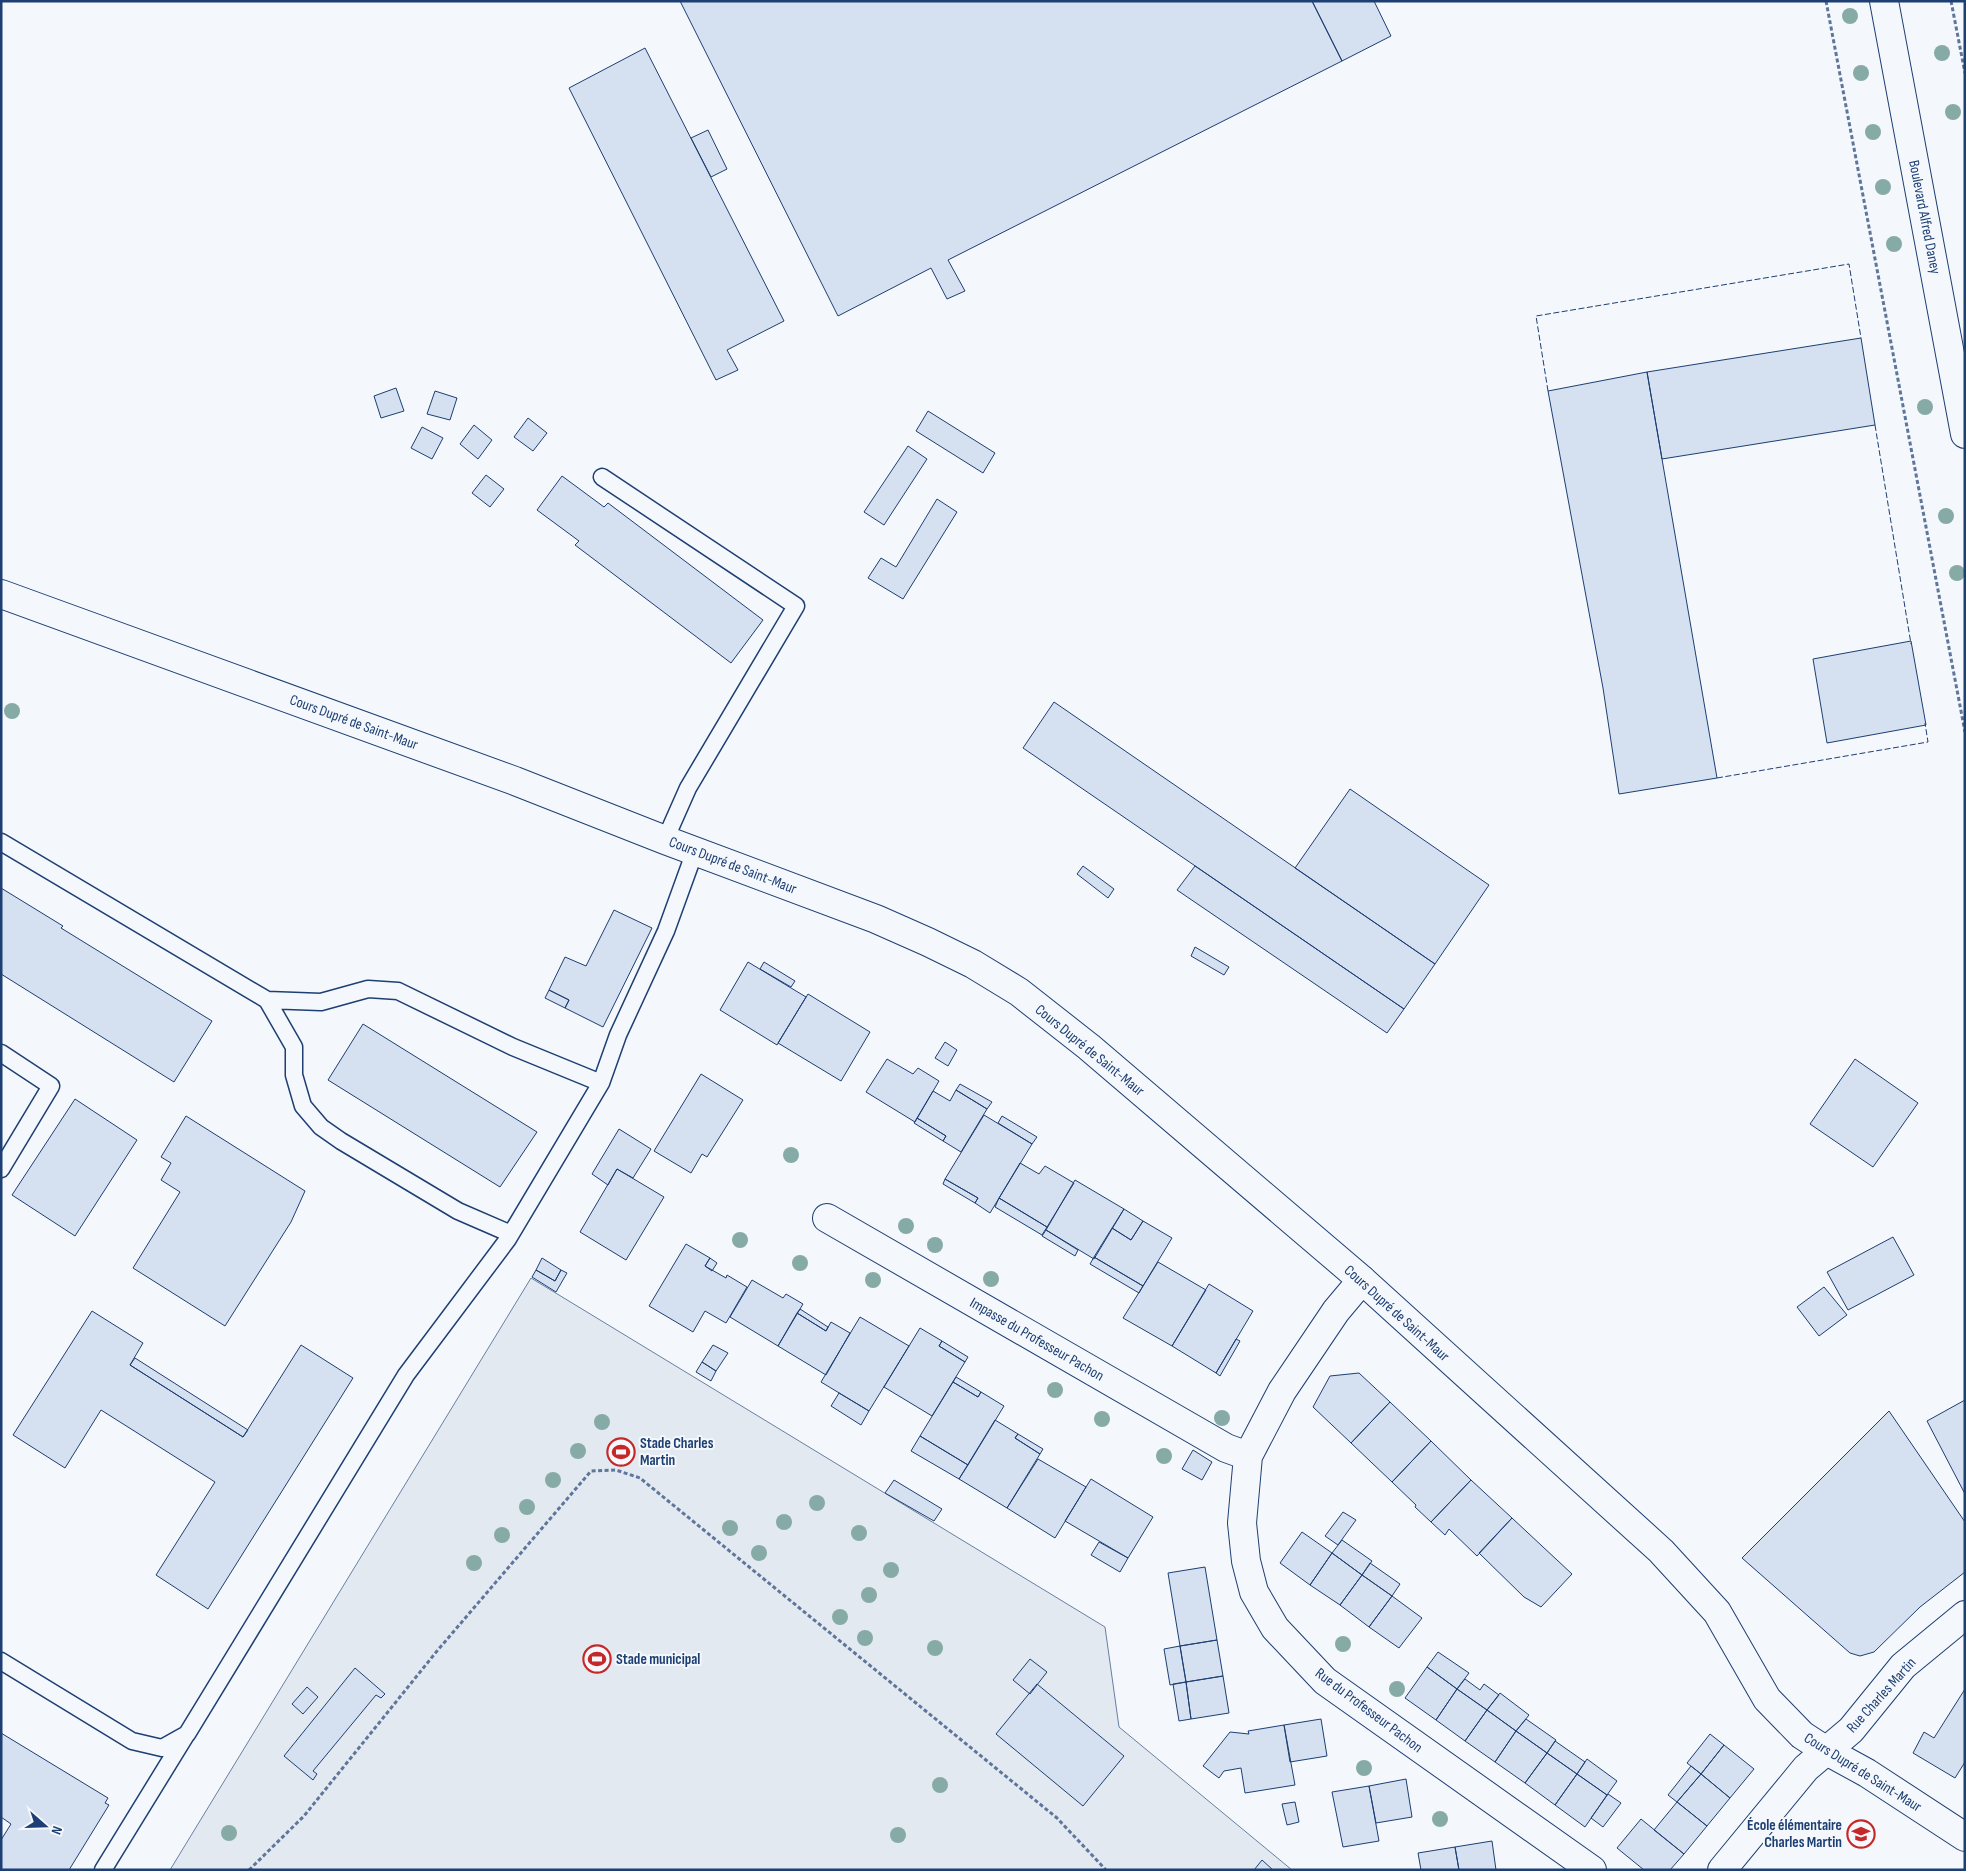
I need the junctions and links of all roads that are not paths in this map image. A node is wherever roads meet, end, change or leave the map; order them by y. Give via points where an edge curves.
1 (1884, 1) edge
2 (1965, 434) edge
3 (602, 477) dead end
4 (1, 594) edge
5 (665, 840) junction
6 (1, 842) edge
7 (694, 851) junction
8 (267, 1000) junction
9 (1, 1053) edge
10 (601, 1083) junction
11 (1, 1169) edge
12 (827, 1218) dead end
13 (511, 1234) junction
14 (1362, 1280) junction
15 (1248, 1456) junction
16 (1965, 1615) edge
17 (1, 1661) edge
18 (187, 1734) junction
19 (1826, 1750) junction
20 (1965, 1837) edge
21 (103, 1870) edge
22 (1592, 1870) edge
23 (1722, 1870) edge

1 - 2 street, Boulevard Alfred Daney
3 - 5 lane via 796,606 688,788
4 - 5 street, Cours Dupré de Saint-Maur via 515,781
5 - 7 street, Cours Dupré de Saint-Maur
6 - 8 lane
7 - 10 lane via 666,932 618,1035
7 - 14 street, Cours Dupré de Saint-Maur via 876,919 973,964 1019,992 1089,1047
8 - 10 lane via 321,1002 368,989 398,991 513,1047
8 - 13 lane via 294,1046 294,1075 303,1106 321,1127 458,1211
9 - 11 lane via 51,1086
10 - 13 lane
12 - 15 street, Impasse du Professeur Pachon via 1226,1448
13 - 18 lane via 406,1375
14 - 15 street, Rue du Professeur Pachon via 1336,1311 1282,1391
14 - 19 street, Cours Dupré de Saint-Maur via 1661,1551 1716,1612 1767,1699 1802,1735
15 - 22 street, Rue du Professeur Pachon via 1242,1523 1246,1561 1254,1592 1275,1628 1325,1681
16 - 19 street, Rue Charles Martin via 1903,1666 1851,1730
17 - 18 lane via 132,1741 162,1748
18 - 21 lane
19 - 20 street, Cours Dupré de Saint-Maur
19 - 23 street, Rue Charles Martin via 1806,1768

